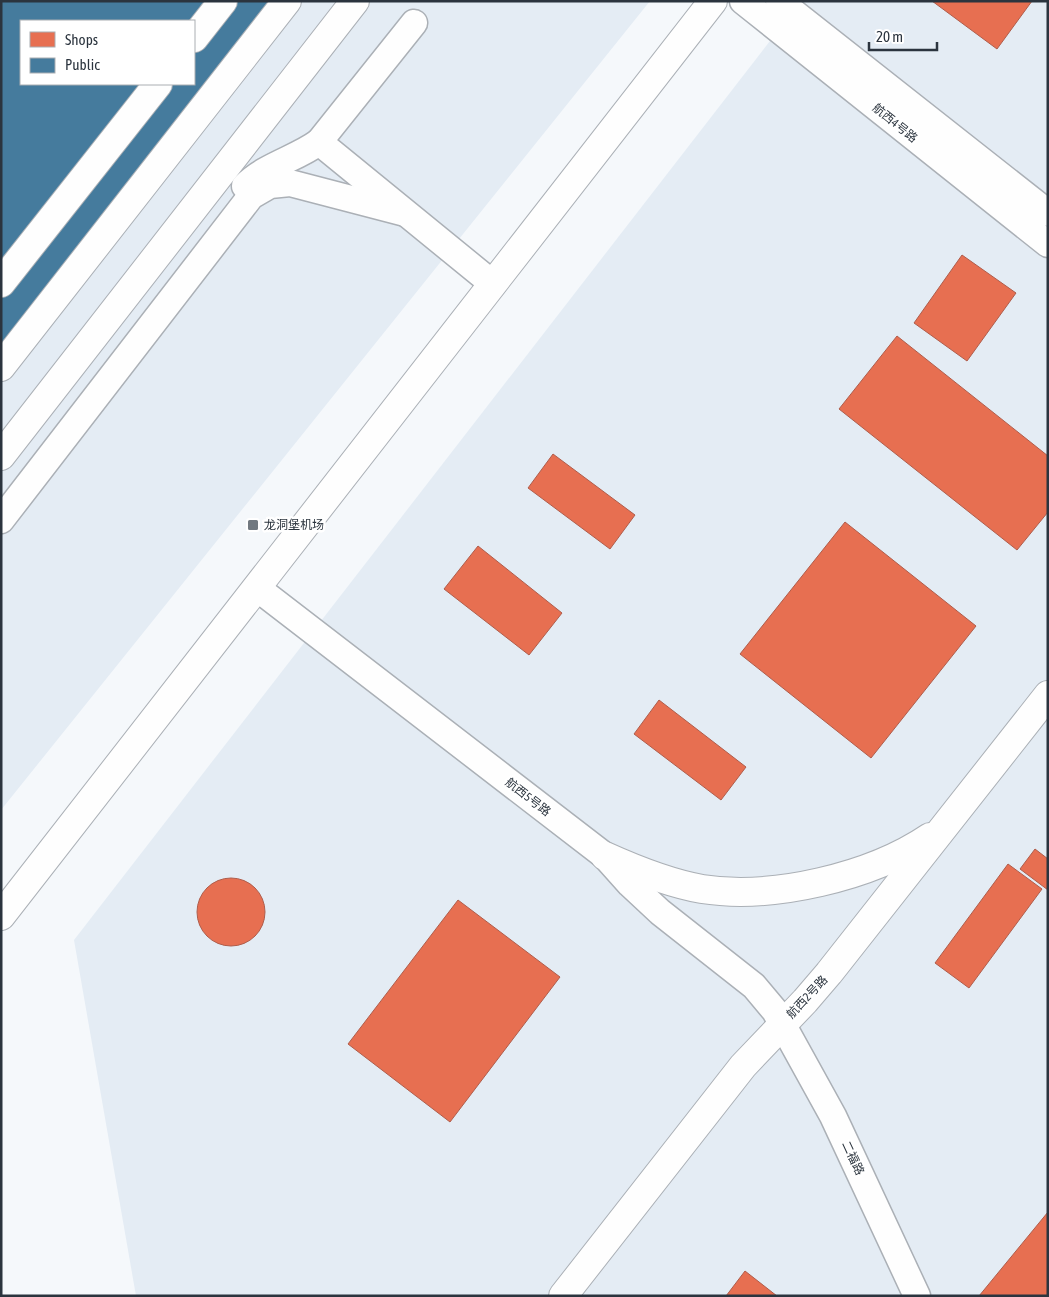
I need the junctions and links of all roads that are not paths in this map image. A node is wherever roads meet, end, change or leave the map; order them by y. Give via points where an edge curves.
1 (211, 1) edge
2 (223, 1) edge
3 (287, 1) edge
4 (355, 1) edge
5 (713, 1) edge
6 (743, 1) edge
7 (779, 1) edge
8 (195, 23) edge
9 (414, 23) dead end
10 (195, 37) edge
11 (146, 85) edge
12 (157, 85) edge
13 (319, 142) junction
14 (405, 213) junction
15 (1048, 213) edge
16 (1048, 244) edge
17 (1, 270) edge
18 (1, 283) edge
19 (493, 284) junction
20 (1, 367) edge
21 (1, 456) edge
22 (1, 493) edge
23 (1, 520) edge
24 (257, 588) junction
25 (1048, 695) edge
26 (944, 827) junction
27 (605, 856) junction
28 (1, 916) edge
29 (782, 1024) junction
30 (563, 1296) edge
31 (917, 1296) edge

1 - 8 main road
2 - 10 main road
3 - 20 main road
4 - 21 main road
5 - 19 main road
6 - 16 street, 航西4号路
7 - 15 street, 航西4号路
9 - 13 street
11 - 17 main road
12 - 18 main road
13 - 14 street
13 - 22 street via 253,178 225,207 200,243
14 - 19 street
14 - 23 street via 290,183 270,185 251,196
19 - 24 main road
24 - 27 street, 航西5号路
24 - 28 main road
25 - 26 main road, 航西2号路
26 - 27 main road via 893,858 861,870 764,891 702,888 666,880
26 - 29 main road, 航西2号路 via 817,988
27 - 29 street, 航西5号路 via 660,912 754,986
29 - 30 main road, 航西2号路 via 723,1091
29 - 31 street, 二福路 via 833,1116

